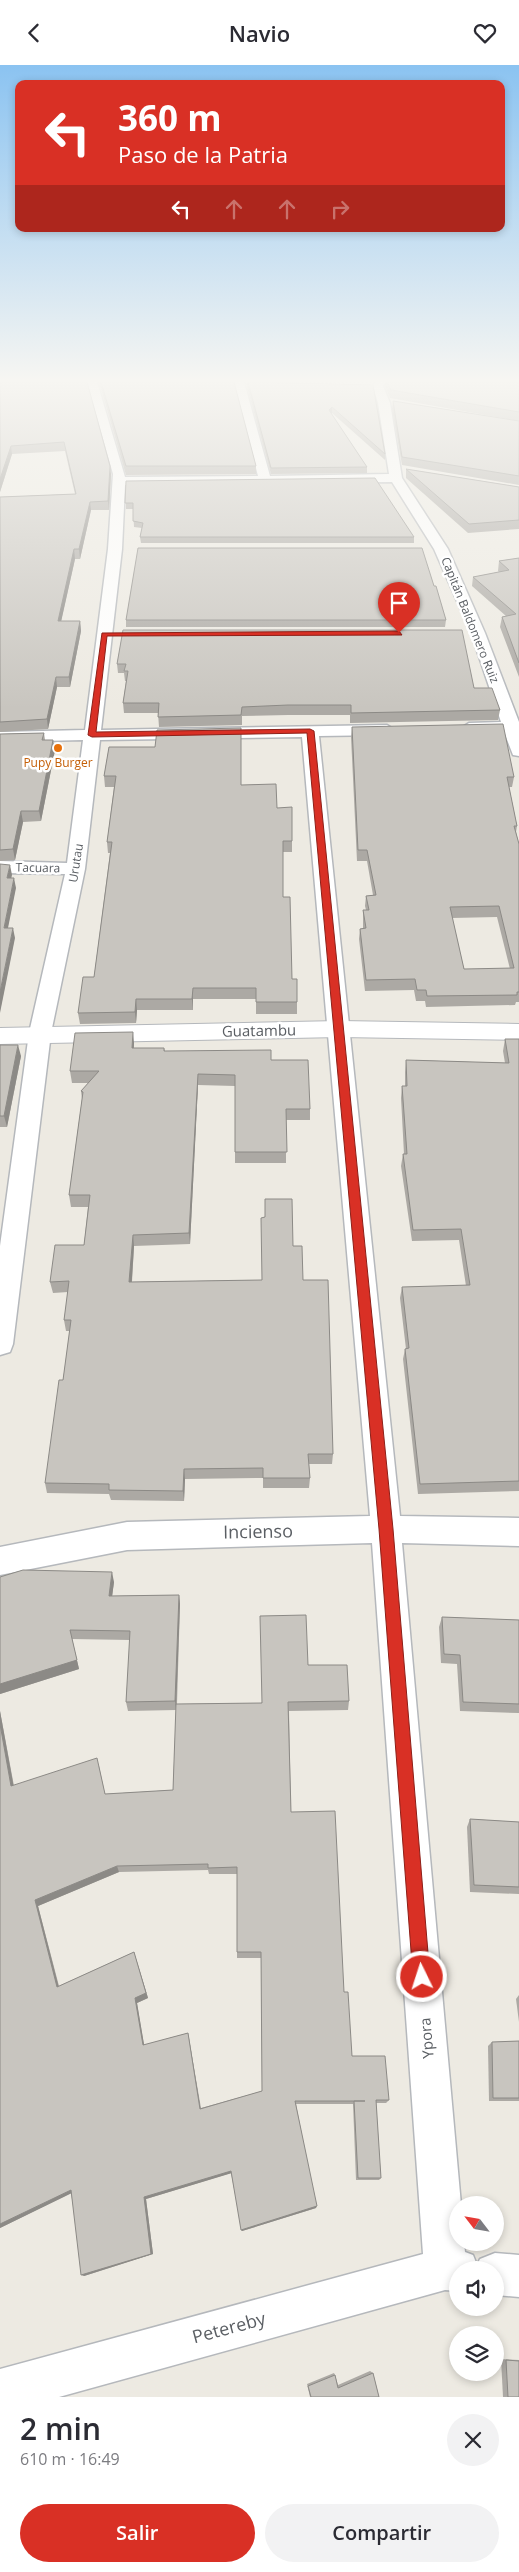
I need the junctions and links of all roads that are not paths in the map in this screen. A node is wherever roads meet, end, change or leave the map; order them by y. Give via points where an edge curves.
1 (119, 491) edge
2 (408, 491) edge
3 (421, 549) edge
4 (441, 549) junction
5 (458, 633) edge
6 (478, 633) junction
7 (104, 634) junction
8 (124, 634) edge
9 (516, 727) edge
10 (454, 728) edge
11 (406, 729) edge
12 (310, 731) junction
13 (92, 735) junction
14 (0, 737) edge
15 (519, 751) edge
16 (0, 867) edge
17 (76, 869) junction
18 (340, 1029) junction
19 (519, 1032) edge
20 (40, 1033) junction
21 (0, 1036) edge
22 (0, 1344) edge
23 (386, 1529) junction
24 (519, 1532) edge
25 (0, 1561) edge
26 (451, 2261) edge
27 (449, 2270) edge
28 (504, 2275) edge
29 (519, 2276) edge
30 (0, 2391) edge

1 - 7 street, Urutau via 120,549
2 - 4 street, Capitán Baldomero Ruiz
3 - 4 street
4 - 6 street, Capitán Baldomero Ruiz
5 - 6 street
6 - 9 street, Capitán Baldomero Ruiz
7 - 8 street
7 - 13 street, Urutau
9 - 10 street
9 - 15 street, Capitán Baldomero Ruiz
11 - 12 street
12 - 13 street
12 - 18 street, Ypora
13 - 14 street
13 - 17 street, Urutau
16 - 17 street, Tacuara
17 - 20 street, Urutau
18 - 19 street, Guatambu
18 - 20 street, Guatambu
18 - 23 street, Ypora
20 - 21 street, Guatambu
20 - 22 street, Urutau
23 - 24 street, Incienso
23 - 25 street, Incienso via 127,1536
23 - 26 street, Ypora
27 - 30 street, Petereby
28 - 29 street

